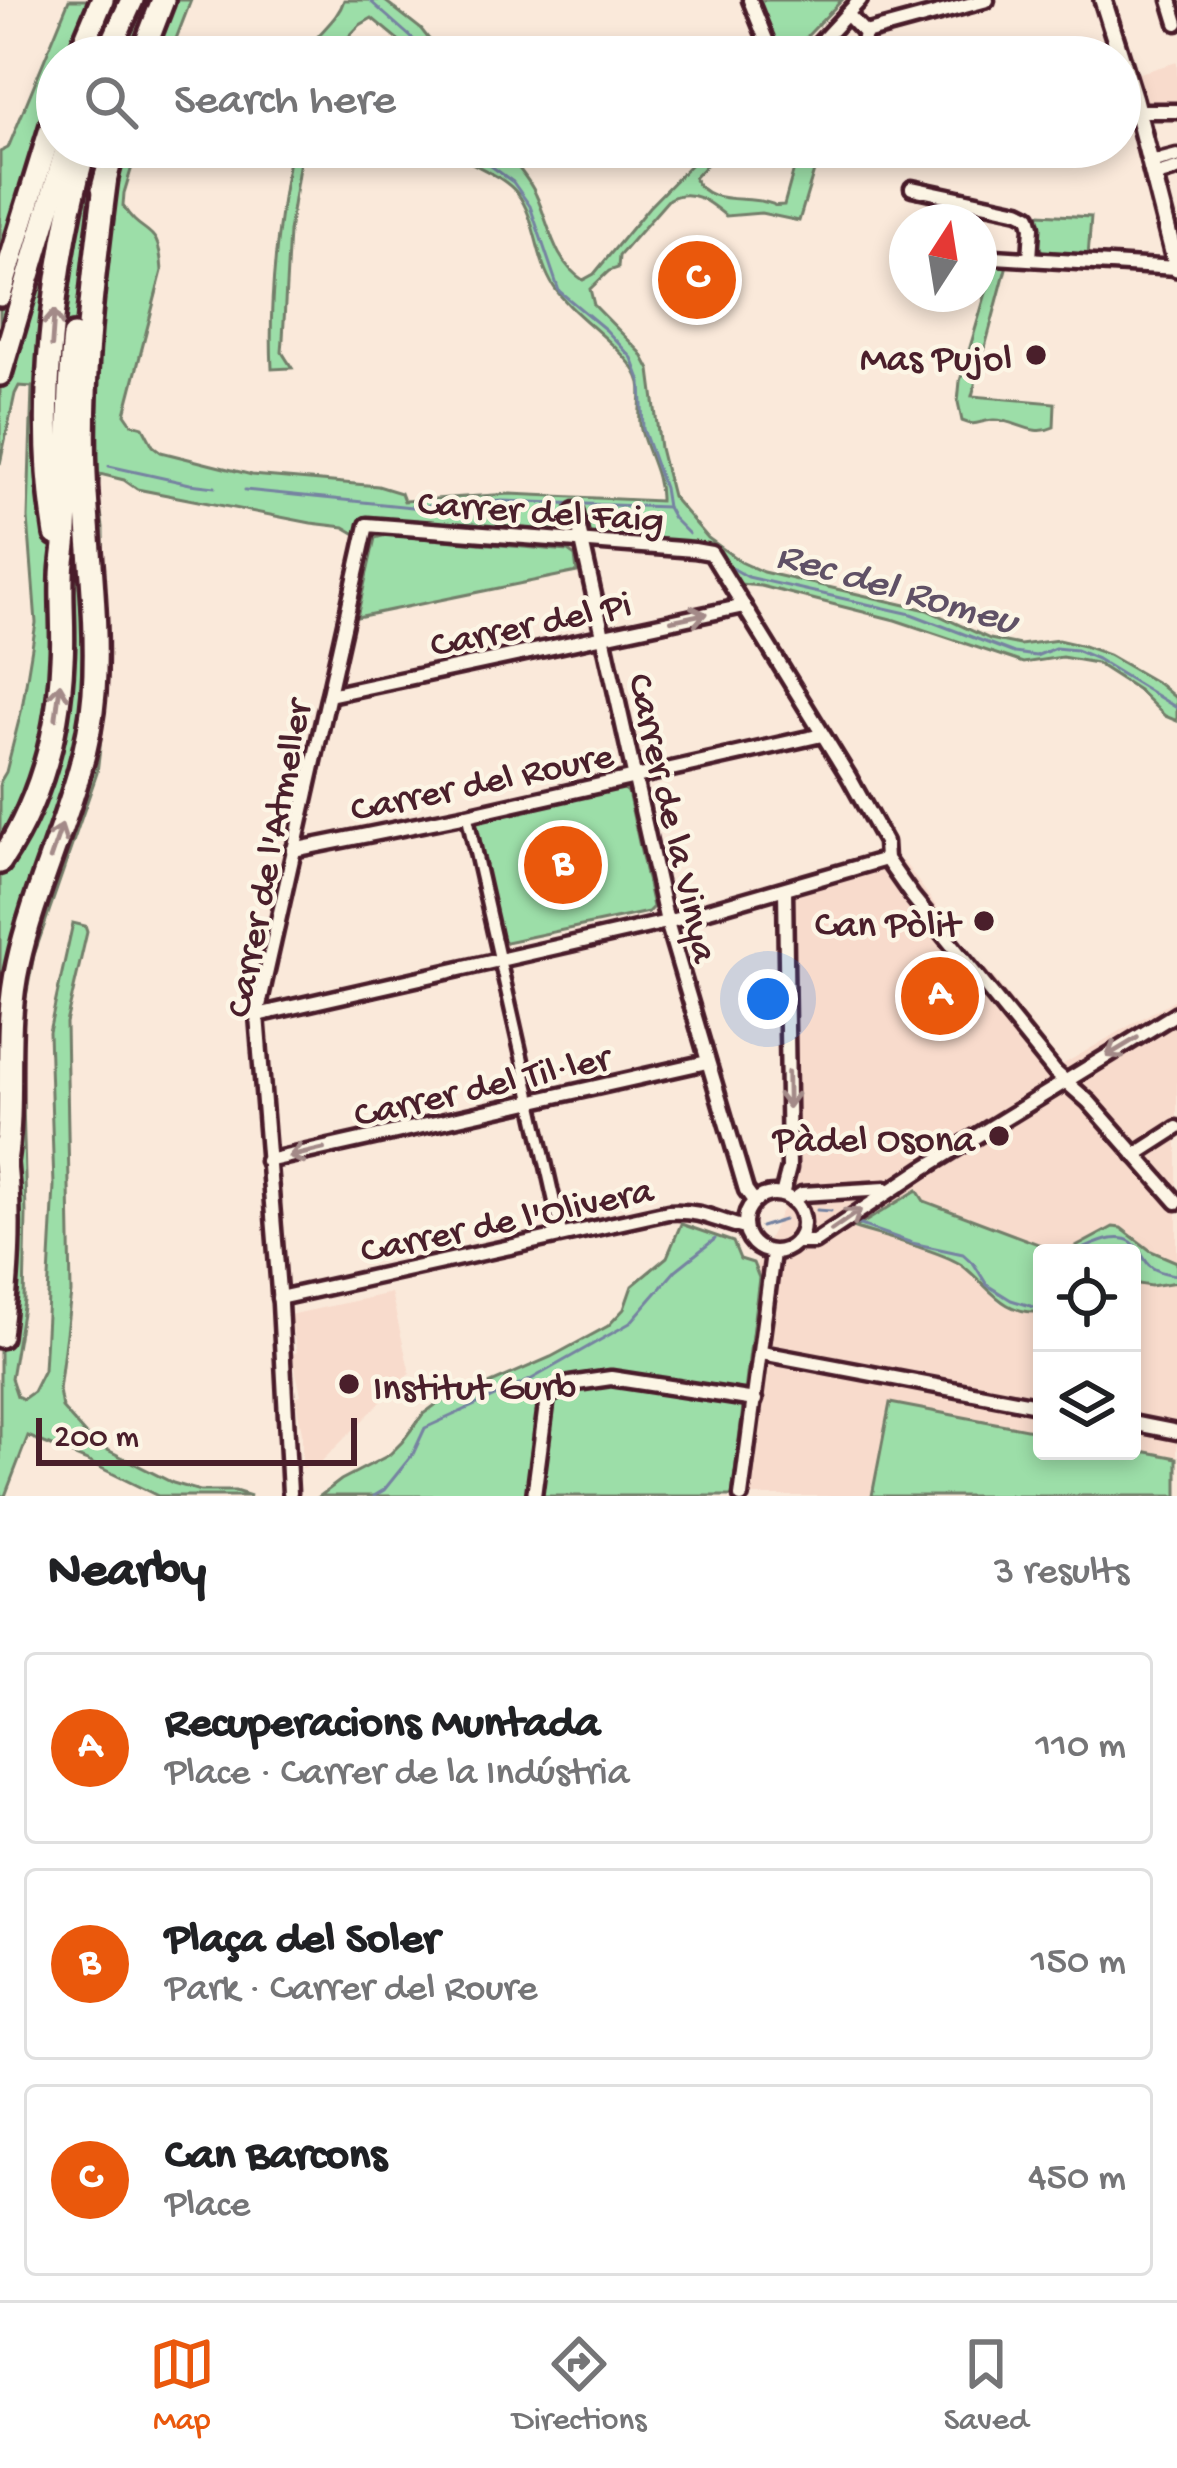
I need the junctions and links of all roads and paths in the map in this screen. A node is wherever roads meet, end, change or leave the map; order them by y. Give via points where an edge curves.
1 (101, 0) edge
2 (132, 0) edge
3 (164, 0) edge
4 (750, 0) edge
5 (860, 0) edge
6 (987, 0) edge
7 (1103, 0) edge
8 (1170, 0) edge
9 (847, 14) junction
10 (1177, 23) edge
11 (866, 33) junction
12 (86, 36) edge
13 (116, 36) edge
14 (149, 36) edge
15 (765, 36) edge
16 (827, 36) edge
17 (865, 36) edge
18 (1111, 36) edge
19 (1141, 111) edge
20 (1177, 111) edge
21 (1141, 144) edge
22 (1177, 156) edge
23 (39, 168) edge
24 (62, 168) edge
25 (80, 168) edge
26 (108, 168) edge
27 (1177, 169) edge
28 (1151, 170) junction
29 (106, 177) junction
30 (911, 188) dead end
31 (997, 257) edge
32 (1030, 259) junction
33 (1177, 268) edge
34 (0, 295) edge
35 (0, 374) edge
36 (575, 510) dead end
37 (367, 525) joint
38 (580, 542) junction
39 (62, 570) junction
40 (744, 606) junction
41 (603, 636) junction
42 (328, 695) junction
43 (822, 734) junction
44 (634, 776) junction
45 (467, 814) junction
46 (293, 850) junction
47 (886, 860) junction
48 (0, 862) edge
49 (785, 889) junction
50 (667, 922) junction
51 (500, 961) junction
52 (1177, 1013) edge
53 (257, 1015) junction
54 (707, 1063) junction
55 (1067, 1080) junction
56 (532, 1102) junction
57 (1177, 1128) edge
58 (0, 1130) edge
59 (1135, 1155) junction
60 (5, 1162) junction
61 (267, 1162) junction
62 (893, 1187) junction
63 (787, 1198) junction
64 (754, 1201) junction
65 (1177, 1202) edge
66 (745, 1228) junction
67 (562, 1235) junction
68 (796, 1242) junction
69 (773, 1252) junction
70 (279, 1298) junction
71 (0, 1336) edge
72 (762, 1353) junction
73 (755, 1400) junction
74 (1033, 1404) edge
75 (1141, 1425) edge
76 (1177, 1432) edge
77 (290, 1493) edge
78 (534, 1496) edge
79 (741, 1496) edge

1 - 12 highway
2 - 13 highway
3 - 14 highway
4 - 15 street
5 - 9 street
6 - 11 street
7 - 18 street
8 - 10 street
9 - 11 street
9 - 16 street
11 - 17 street
19 - 20 street
21 - 28 street
22 - 28 street
23 - 34 highway
24 - 35 highway
39 -> 25 highway via 48,404 61,256
26 - 29 highway
27 - 28 street
28 - 33 street
29 - 39 highway via 69,377
60 -> 29 highway via 13,988 94,695 85,380
30 - 32 street via 1029,216
31 - 32 street
32 - 33 street
36 - 38 street, Carrer de la Vinya
37 - 38 street, Carrer del Faig
37 - 42 street, Carrer de l'Atmeller
38 - 40 street, Carrer del Faig via 711,553
38 - 41 street, Carrer de la Vinya
48 -> 39 highway via 50,751 60,701
41 -> 40 street, Carrer del Pi
40 - 43 street
41 - 42 street, Carrer del Pi
41 - 44 street, Carrer de la Vinya
42 - 46 street, Carrer de l'Atmeller
43 - 44 street, Carrer del Roure
43 - 47 street via 885,842
44 - 45 street, Carrer del Roure
44 - 50 street, Carrer de la Vinya
45 - 46 street, Carrer del Roure
45 - 51 street
46 - 53 street, Carrer de l'Atmeller
47 - 49 street
47 - 55 street
49 - 50 street
49 -> 63 street
50 - 51 street
50 - 54 street, Carrer de la Vinya
51 - 53 street
51 - 56 street
52 -> 55 street
53 - 61 street, Carrer de l'Atmeller
54 - 56 street, Carrer del Til·ler
54 - 64 street, Carrer de la Vinya
55 - 59 street
55 - 62 street
56 -> 61 street, Carrer del Til·ler
56 - 67 street
57 - 59 street
58 - 60 highway
59 - 65 street
60 - 71 highway
61 - 70 street, Carrer de l'Atmeller
62 - 63 street
68 -> 62 street via 814,1242
63 - 64 street
63 - 68 street via 803,1223
64 - 66 street
66 - 67 street, Carrer de l'Olivera via 691,1210
66 - 69 street via 754,1246
67 - 70 street, Carrer de l'Olivera
68 - 69 street
69 - 72 street
70 - 77 street, Carrer de l'Atmeller
72 - 73 street
72 - 74 street
73 - 78 street via 610,1378 570,1384 547,1397
73 - 79 street
75 - 76 street

